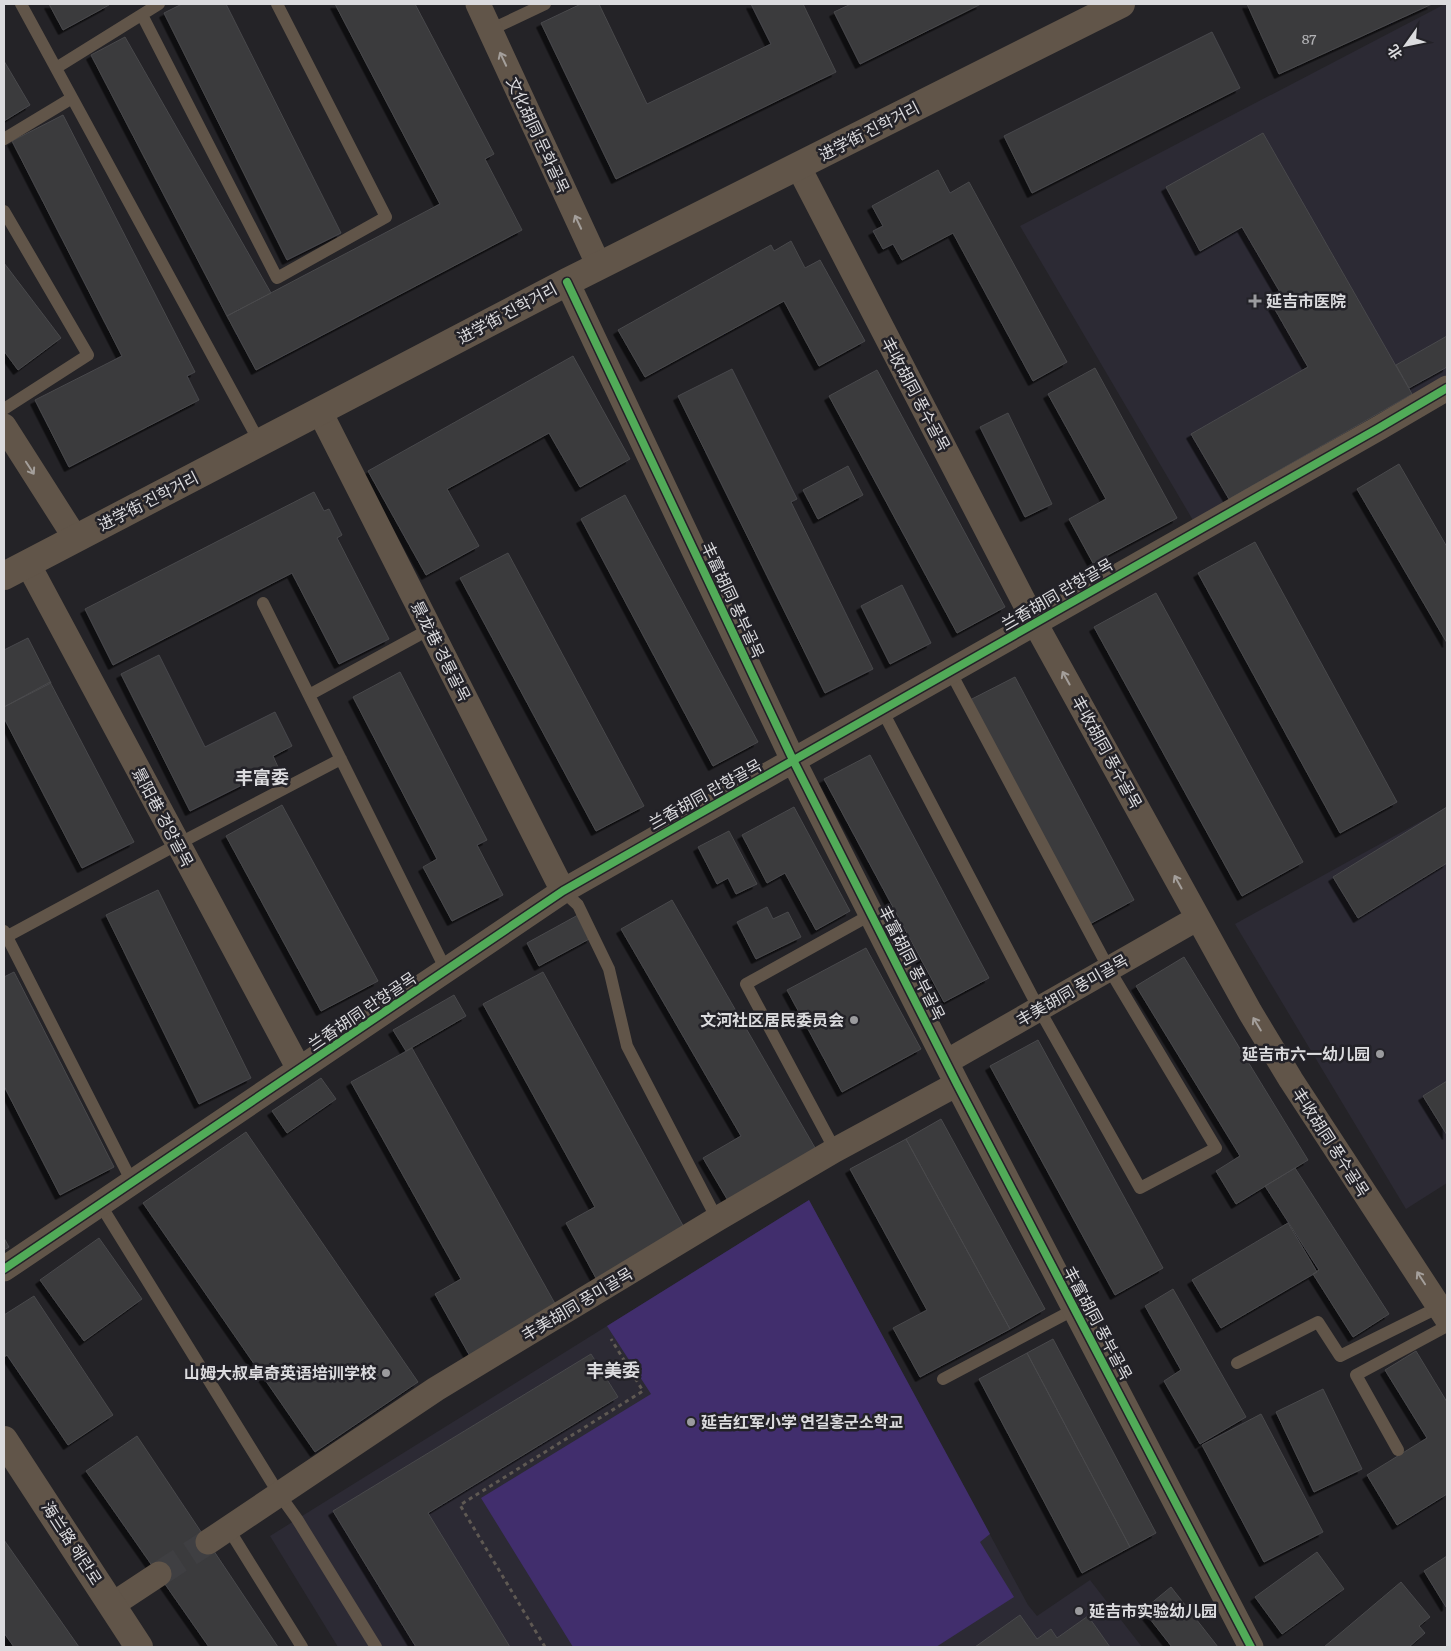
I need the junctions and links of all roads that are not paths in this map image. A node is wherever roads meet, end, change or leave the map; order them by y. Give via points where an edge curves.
1 (21, 4) edge
2 (160, 4) edge
3 (278, 4) edge
4 (478, 4) edge
5 (545, 4) edge
6 (1121, 4) edge
7 (142, 14) junction
8 (490, 30) junction
9 (56, 68) junction
10 (72, 98) junction
11 (4, 139) edge
12 (798, 166) junction
13 (4, 212) edge
14 (599, 266) junction
15 (567, 282) junction
16 (1447, 388) edge
17 (4, 409) edge
18 (320, 412) junction
19 (4, 426) edge
20 (260, 443) junction
21 (76, 539) junction
22 (28, 564) junction
23 (4, 576) edge
24 (263, 603) dead end
25 (1035, 623) junction
26 (430, 629) junction
27 (950, 671) junction
28 (309, 695) junction
29 (882, 710) junction
30 (341, 759) junction
31 (793, 760) junction
32 (178, 844) junction
33 (562, 891) junction
34 (872, 914) junction
35 (1198, 918) junction
36 (5, 935) edge
37 (1109, 969) junction
38 (446, 970) junction
39 (1039, 1009) junction
40 (946, 1062) junction
41 (299, 1069) junction
42 (957, 1084) junction
43 (835, 1150) junction
44 (132, 1182) junction
45 (100, 1204) junction
46 (717, 1219) junction
47 (4, 1269) edge
48 (1075, 1309) junction
49 (1445, 1317) edge
50 (1237, 1363) dead end
51 (943, 1379) dead end
52 (4, 1440) edge
53 (1398, 1450) dead end
54 (279, 1494) junction
55 (228, 1528) junction
56 (208, 1542) tunnel mouth
57 (158, 1574) tunnel mouth
58 (112, 1605) junction
59 (139, 1647) edge
60 (302, 1647) edge
61 (376, 1647) edge
62 (1252, 1647) edge

1 - 9 lane
2 - 7 lane
3 - 7 lane via 386,217 277,278
4 - 8 street, 文化胡同 문화골목
5 - 8 lane
6 - 12 street, 进学街 진학거리
7 - 9 lane
14 -> 8 street, 文化胡同 문화골목
9 - 10 lane
10 - 11 lane
10 - 20 lane
12 - 14 street, 进学街 진학거리
12 - 25 street, 丰收胡同 풍수골목
13 - 17 lane via 88,356
14 - 15 street, 进学街 진학거리
15 - 18 street, 进学街 진학거리
15 - 31 street, 丰富胡同 풍부골목
16 - 25 street, 兰香胡同 란향골목
18 - 20 street, 进学街 진학거리
18 - 26 street, 景龙巷 경룡골목
19 -> 21 street
20 - 21 street, 进学街 진학거리
21 - 22 street, 进学街 진학거리
22 - 23 street, 进学街 진학거리
22 - 32 street, 景阳巷 경양골목
24 - 28 lane
25 - 27 street, 兰香胡同 란향골목
35 -> 25 street, 丰收胡同 풍수골목
26 - 28 lane
26 - 33 street, 景龙巷 경룡골목
27 - 29 street, 兰香胡同 란향골목
27 - 37 lane
28 - 30 lane
29 - 31 street, 兰香胡同 란향골목
29 - 39 lane
30 - 32 lane
30 - 38 lane
31 - 33 street, 兰香胡同 란향골목
31 - 34 street, 丰富胡同 풍부골목
32 - 36 lane
32 - 41 street, 景阳巷 경양골목
33 - 38 street, 兰香胡同 란향골목
33 - 46 lane via 578,905 609,969 628,1046
34 - 40 street, 丰富胡同 풍부골목
34 - 43 lane via 746,984
35 - 37 street, 丰美胡同 풍미골목
49 -> 35 street, 丰收胡同 풍수골목 via 1291,1080
36 - 44 lane
37 - 39 street, 丰美胡同 풍미골목
37 - 39 lane via 1216,1148 1140,1188
38 - 41 street, 兰香胡同 란향골목
39 - 40 street, 丰美胡同 풍미골목
40 - 42 street, 丰富胡同 풍부골목
41 - 44 street, 兰香胡同 란향골목
42 - 43 street, 丰美胡同 풍미골목
42 - 48 street, 丰富胡同 풍부골목
43 - 46 street, 丰美胡同 풍미골목
44 - 45 street, 兰香胡同 란향골목
45 - 47 street, 兰香胡同 란향골목
45 - 54 lane
46 - 54 street, 丰美胡同 풍미골목 via 436,1390
48 - 51 lane
48 - 62 street, 丰富胡同 풍부골목
49 - 50 lane via 1340,1356 1318,1322
49 - 53 lane via 1356,1375
52 - 58 street, 海兰路 해란로
54 - 55 street, 丰美胡同 풍미골목
54 - 61 lane
55 - 56 street, 丰美胡同 풍미골목
55 - 60 lane
57 - 58 street
58 - 59 street, 海兰路 해란로

